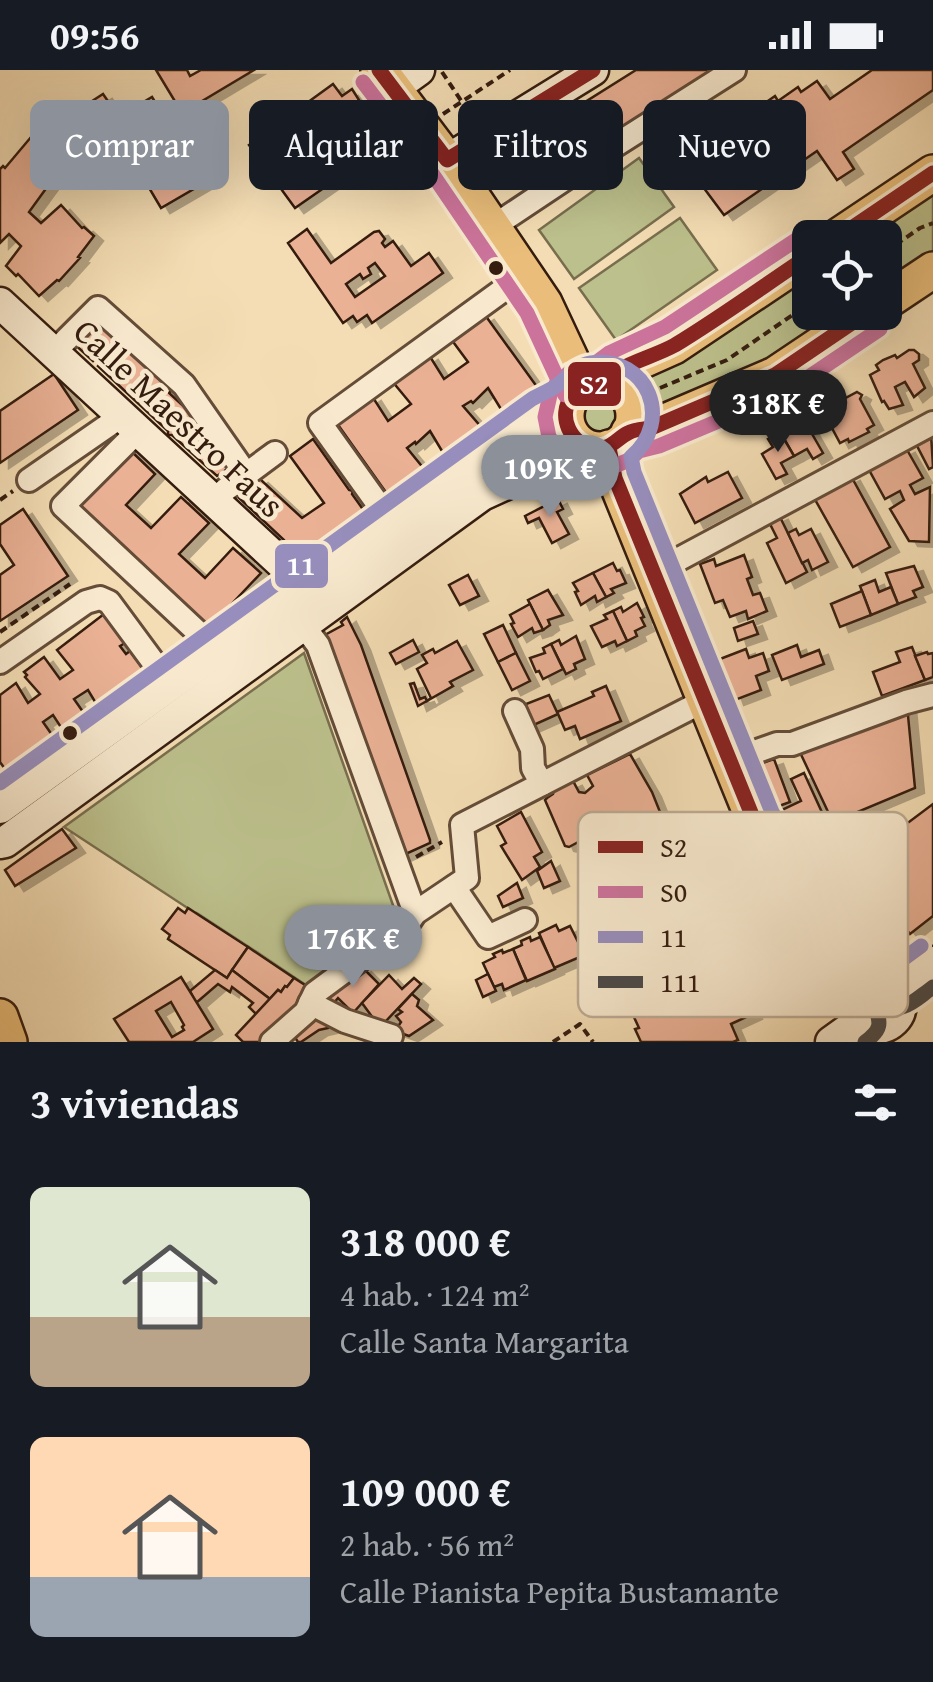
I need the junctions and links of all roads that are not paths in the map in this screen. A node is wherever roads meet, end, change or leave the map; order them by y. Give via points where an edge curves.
1 (593, 70) edge
2 (734, 70) edge
3 (397, 76) edge
4 (447, 160) junction
5 (933, 173) edge
6 (863, 220) edge
7 (494, 226) junction
8 (792, 267) edge
9 (933, 270) edge
10 (525, 274) junction
11 (902, 291) edge
12 (2, 322) edge
13 (842, 330) edge
14 (65, 341) dead end
15 (585, 390) junction
16 (933, 423) edge
17 (110, 424) dead end
18 (128, 441) dead end
19 (609, 442) junction
20 (275, 453) dead end
21 (246, 474) junction
22 (29, 480) dead end
23 (225, 490) dead end
24 (393, 525) junction
25 (653, 573) junction
26 (307, 587) junction
27 (302, 625) junction
28 (204, 638) dead end
29 (0, 662) edge
30 (171, 686) junction
31 (933, 695) edge
32 (694, 706) dead end
33 (515, 711) dead end
34 (729, 761) junction
35 (542, 784) junction
36 (0, 808) edge
37 (751, 812) edge
38 (0, 843) edge
39 (454, 887) junction
40 (416, 913) junction
41 (525, 920) dead end
42 (933, 962) edge
43 (908, 974) edge
44 (310, 1004) junction
45 (0, 1017) edge
46 (857, 1017) edge
47 (860, 1022) junction
48 (896, 1033) edge
49 (391, 1036) dead end
50 (9, 1042) edge
51 (272, 1042) edge
52 (831, 1042) edge

1 - 4 main road
2 - 7 street
3 - 4 main road
4 - 7 main road
5 - 6 main road
7 - 10 main road
8 - 15 main road via 674,346
9 - 11 main road
10 - 15 main road
10 - 24 street via 320,423
12 - 26 main road, Calle Maestro Faus
13 - 19 main road via 775,375
14 - 21 street via 98,308 184,385
15 - 19 main road via 566,416 569,428 576,440
15 - 19 main road via 617,386 628,397 634,418
15 - 24 main road
16 - 25 street
17 - 22 street, Calle Maestro Faus
18 - 28 street via 64,506
19 - 25 main road via 614,478
19 - 27 main road via 482,495
20 - 21 street
21 - 23 street
24 - 26 main road
25 - 34 main road
26 - 30 main road
27 - 38 main road
27 - 40 street via 318,645
29 - 30 street via 100,598
30 - 36 main road
31 - 34 street
32 - 35 street
33 - 35 street
34 - 37 main road
35 - 39 street via 462,825 467,878
39 - 40 street
39 - 41 street via 488,937
40 - 44 street via 315,993
42 - 43 main road
44 - 49 street
44 - 51 street
45 - 50 main road
46 - 47 main road
47 - 48 main road
47 - 52 main road

